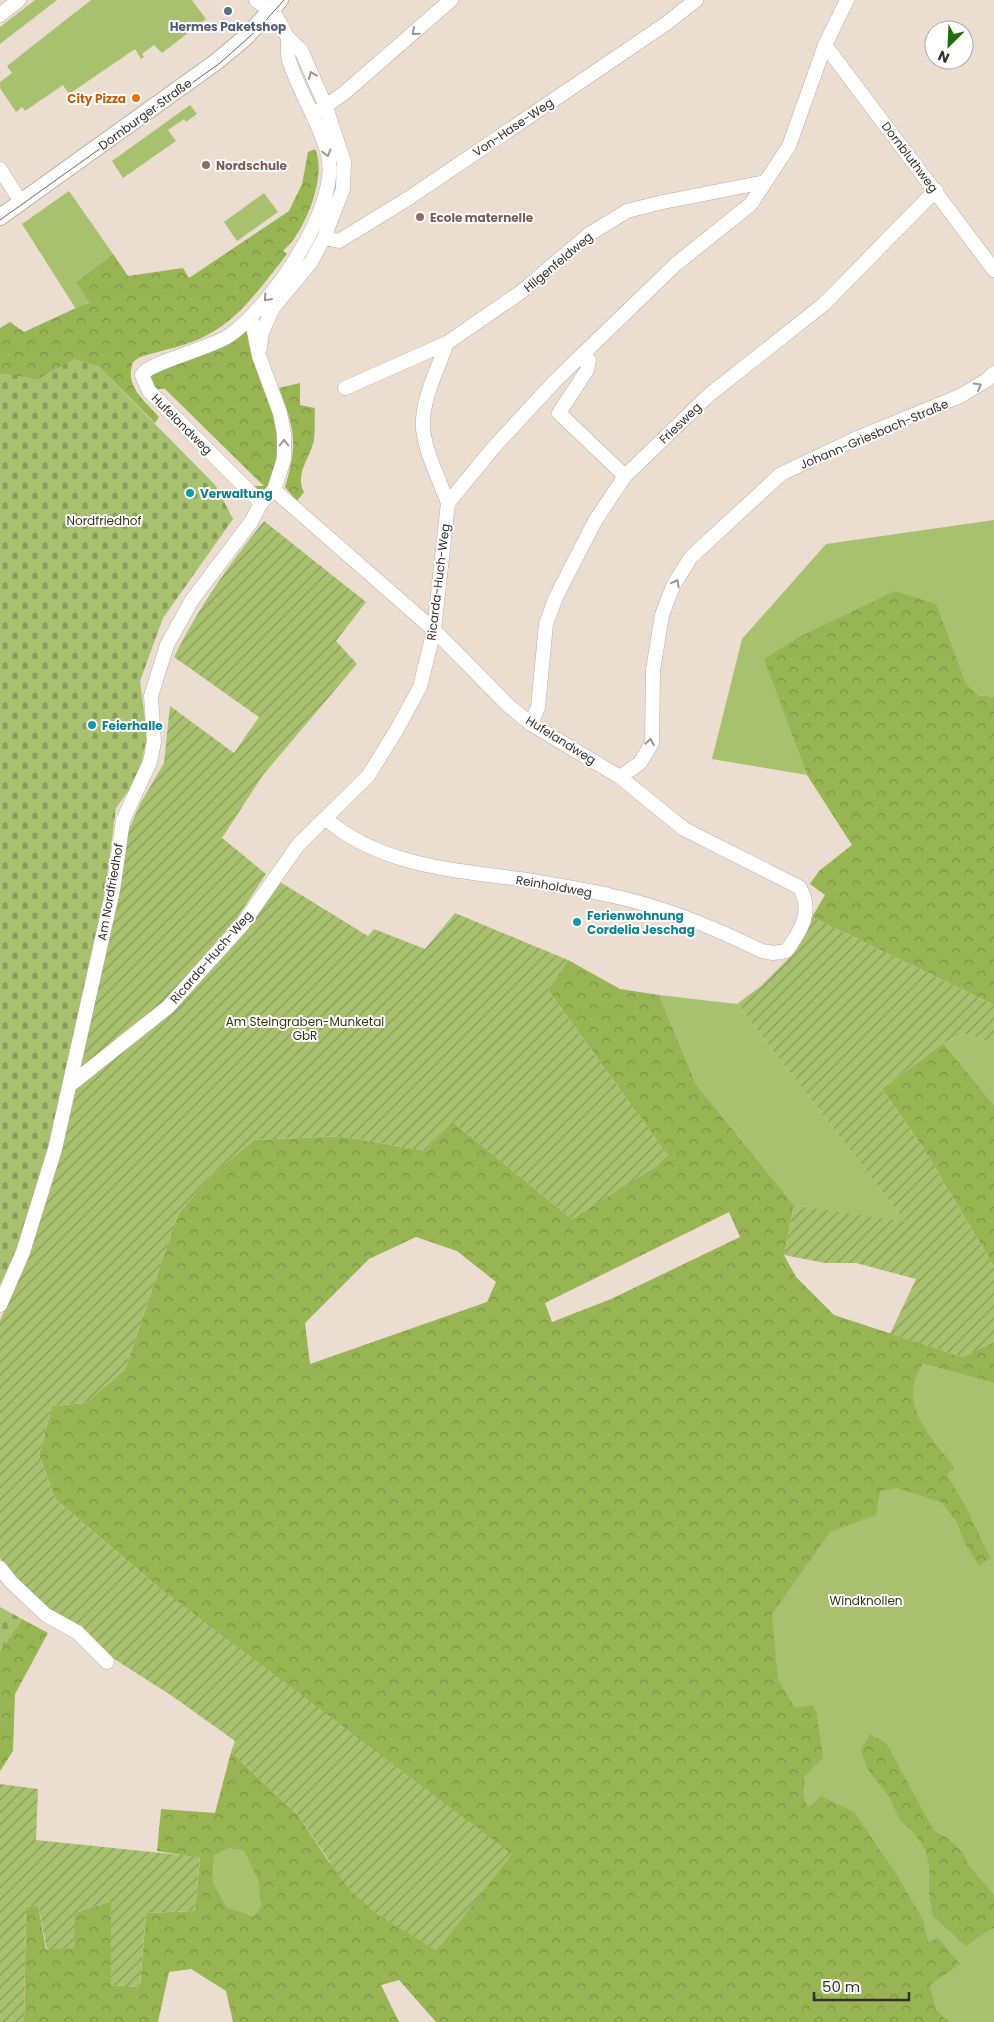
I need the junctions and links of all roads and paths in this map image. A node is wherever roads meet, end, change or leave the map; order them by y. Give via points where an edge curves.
1 (19, 0) edge
2 (256, 0) edge
3 (451, 0) edge
4 (696, 0) edge
5 (847, 0) edge
6 (276, 5) edge
7 (0, 15) edge
8 (825, 45) junction
9 (320, 110) junction
10 (0, 170) edge
11 (766, 182) junction
12 (936, 190) junction
13 (21, 202) junction
14 (0, 217) edge
15 (324, 238) junction
16 (994, 270) edge
17 (250, 317) junction
18 (447, 343) junction
19 (584, 355) junction
20 (259, 356) junction
21 (994, 373) edge
22 (345, 388) dead end
23 (624, 476) junction
24 (274, 490) junction
25 (260, 503) junction
26 (448, 503) junction
27 (434, 630) junction
28 (531, 724) junction
29 (620, 777) junction
30 (324, 818) junction
31 (786, 951) joint
32 (70, 1085) junction
33 (0, 1305) edge
34 (3, 1572) edge
35 (107, 1662) dead end

1 - 7 street
2 - 6 street
3 -> 9 street
4 - 15 street, Von-Hase-Weg via 409,198 339,241
5 - 8 street
6 - 9 street, Hufelandweg via 288,38 289,59
6 - 13 street, Dornburger Straße via 216,62
8 - 11 street via 789,146
8 - 12 street, Dornbluthweg
9 - 15 street, Hufelandweg via 344,162 343,189
9 -> 17 street, Hufelandweg via 329,156 329,180 319,210 295,261
10 - 13 street
11 - 18 street, Hilgenfeldweg via 627,211 588,235 521,292
11 - 19 street via 746,209 676,264
12 - 16 street, Dornbluthweg
12 - 23 street, Friesweg via 824,304 709,395
13 - 14 street, Dornburger Straße
15 - 20 street, Hufelandweg via 311,262 273,308 262,332
17 - 20 street, Hufelandweg
17 - 25 street, Hufelandweg via 215,344 151,366 142,375 149,391
18 - 22 street, Hilgenfeldweg
18 - 26 street via 428,397 423,428
19 - 23 street via 589,360 587,370 559,414
19 - 26 street via 556,380 494,447
24 -> 20 street, Hufelandweg via 284,459 284,434 280,413
29 -> 21 street, Johann-Griesbach-Straße via 640,763 652,743 653,670 662,615 673,586 691,557 781,474 855,439 960,396
23 - 28 street, Friesweg via 595,521 546,624 538,707
24 - 25 street, Hufelandweg
24 - 27 street, Hufelandweg
25 - 32 street, Am Nordfriedhof via 251,522 192,600 162,659 151,696 154,742 150,762 123,820 112,890
26 - 27 street, Ricarda-Huch-Weg
27 - 28 street, Hufelandweg
27 - 30 street, Ricarda-Huch-Weg via 420,687 396,731 368,776
28 - 29 street, Hufelandweg
29 - 31 street, Hufelandweg via 684,829 799,887 806,898 804,922
30 - 31 street, Reinholdweg via 366,847 394,857 455,871 614,896 690,920 762,951
30 - 32 street, Ricarda-Huch-Weg via 298,845 242,925 168,1007
32 - 33 street, Am Nordfriedhof via 55,1149 23,1252
34 - 35 street via 46,1615 78,1632

